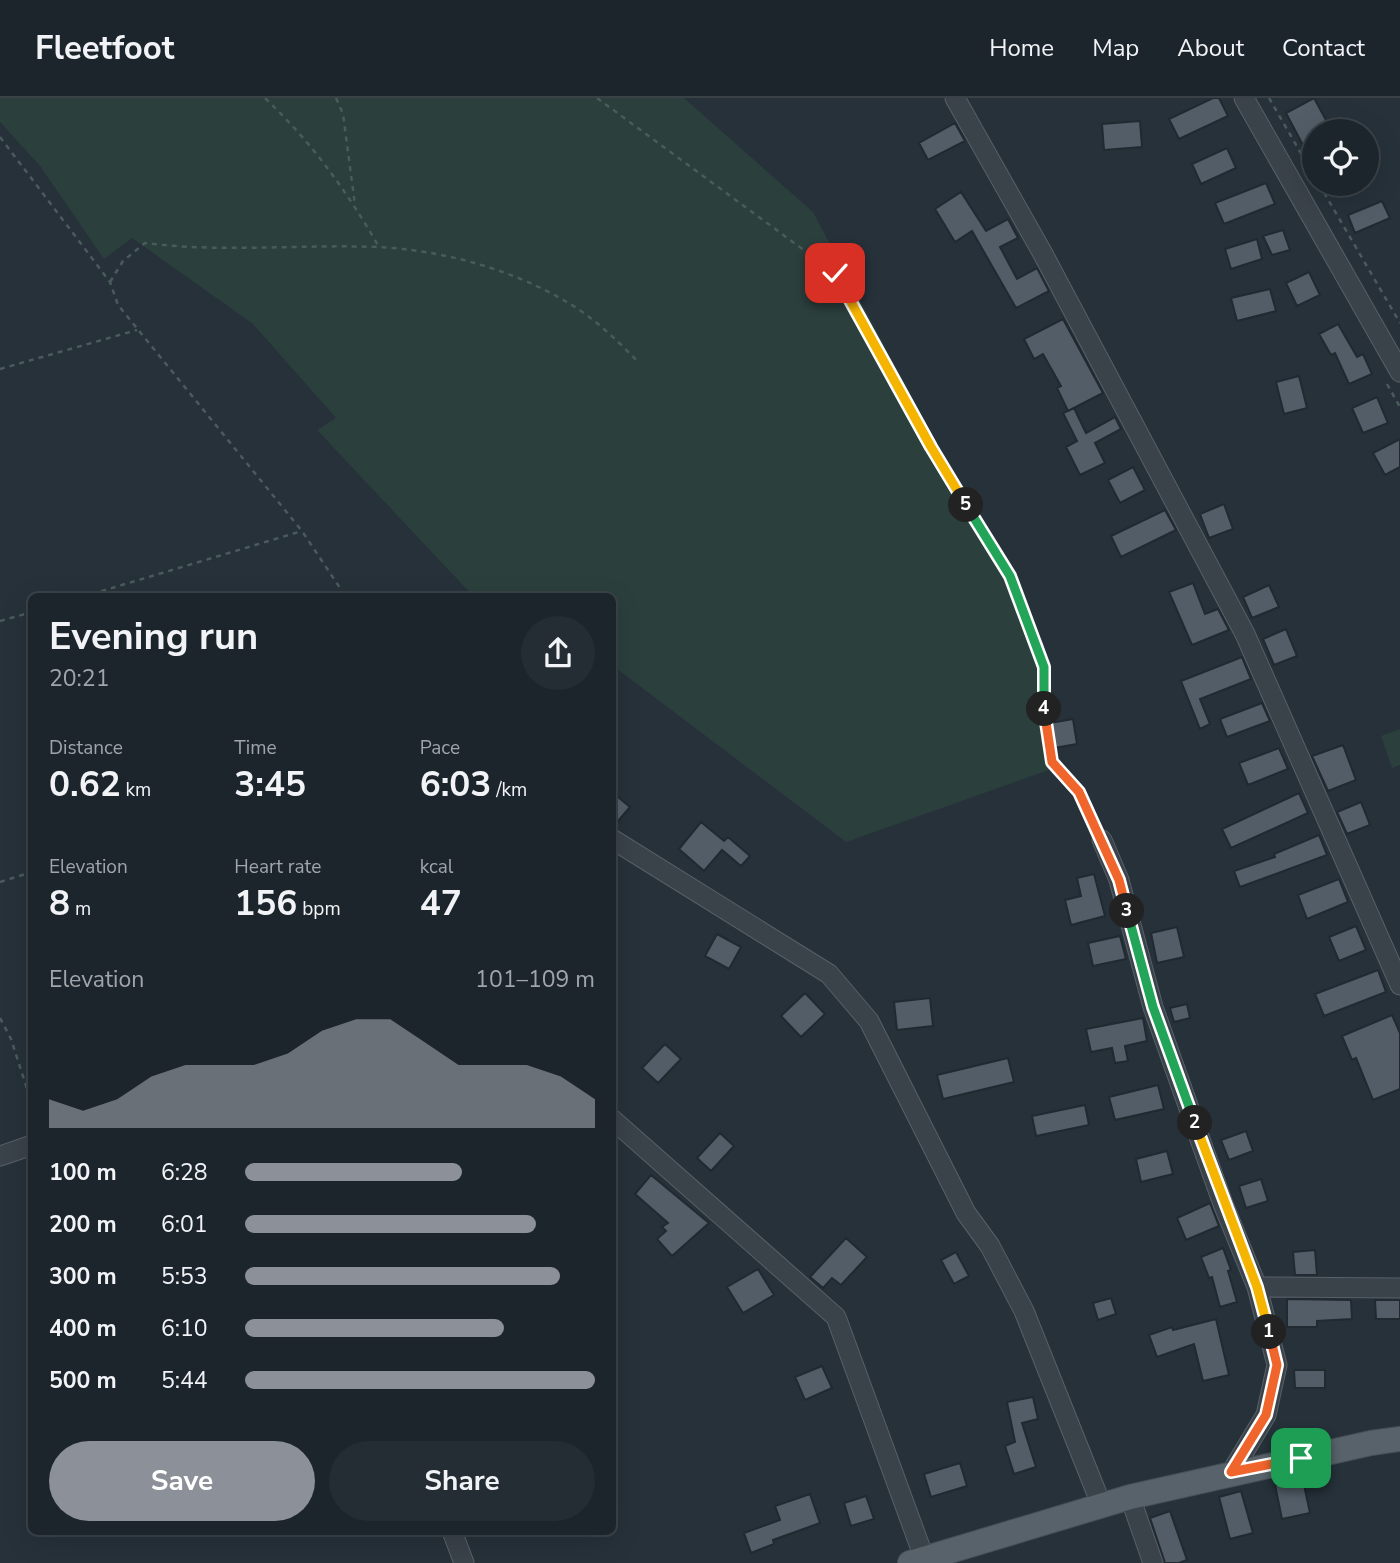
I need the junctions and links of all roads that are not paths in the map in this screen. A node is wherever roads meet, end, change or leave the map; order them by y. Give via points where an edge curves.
1 (955, 98) edge
2 (1248, 99) edge
3 (1274, 151) junction
4 (1338, 241) dead end
5 (1400, 372) edge
6 (1102, 840) road end
7 (616, 841) edge
8 (1400, 985) edge
9 (616, 1123) edge
10 (28, 1146) edge
11 (0, 1156) edge
12 (1257, 1287) junction
13 (1400, 1288) edge
14 (1400, 1439) edge
15 (1231, 1472) junction
16 (1130, 1496) junction
17 (1101, 1504) junction
18 (454, 1535) edge
19 (920, 1561) edge
20 (464, 1563) edge
21 (1153, 1563) edge

1 - 8 street via 1245,634
2 - 3 street
3 - 4 street via 1285,148
3 - 5 street
6 - 12 street via 1119,880 1153,1007
7 - 17 street via 829,974 869,1021 966,1213 990,1246 1024,1311
9 - 19 street via 836,1317
10 - 11 street
12 - 13 street
12 - 15 street via 1277,1365 1266,1415
14 - 15 main road
15 - 16 main road
16 - 17 main road
16 - 21 street
17 - 19 main road
18 - 20 street

